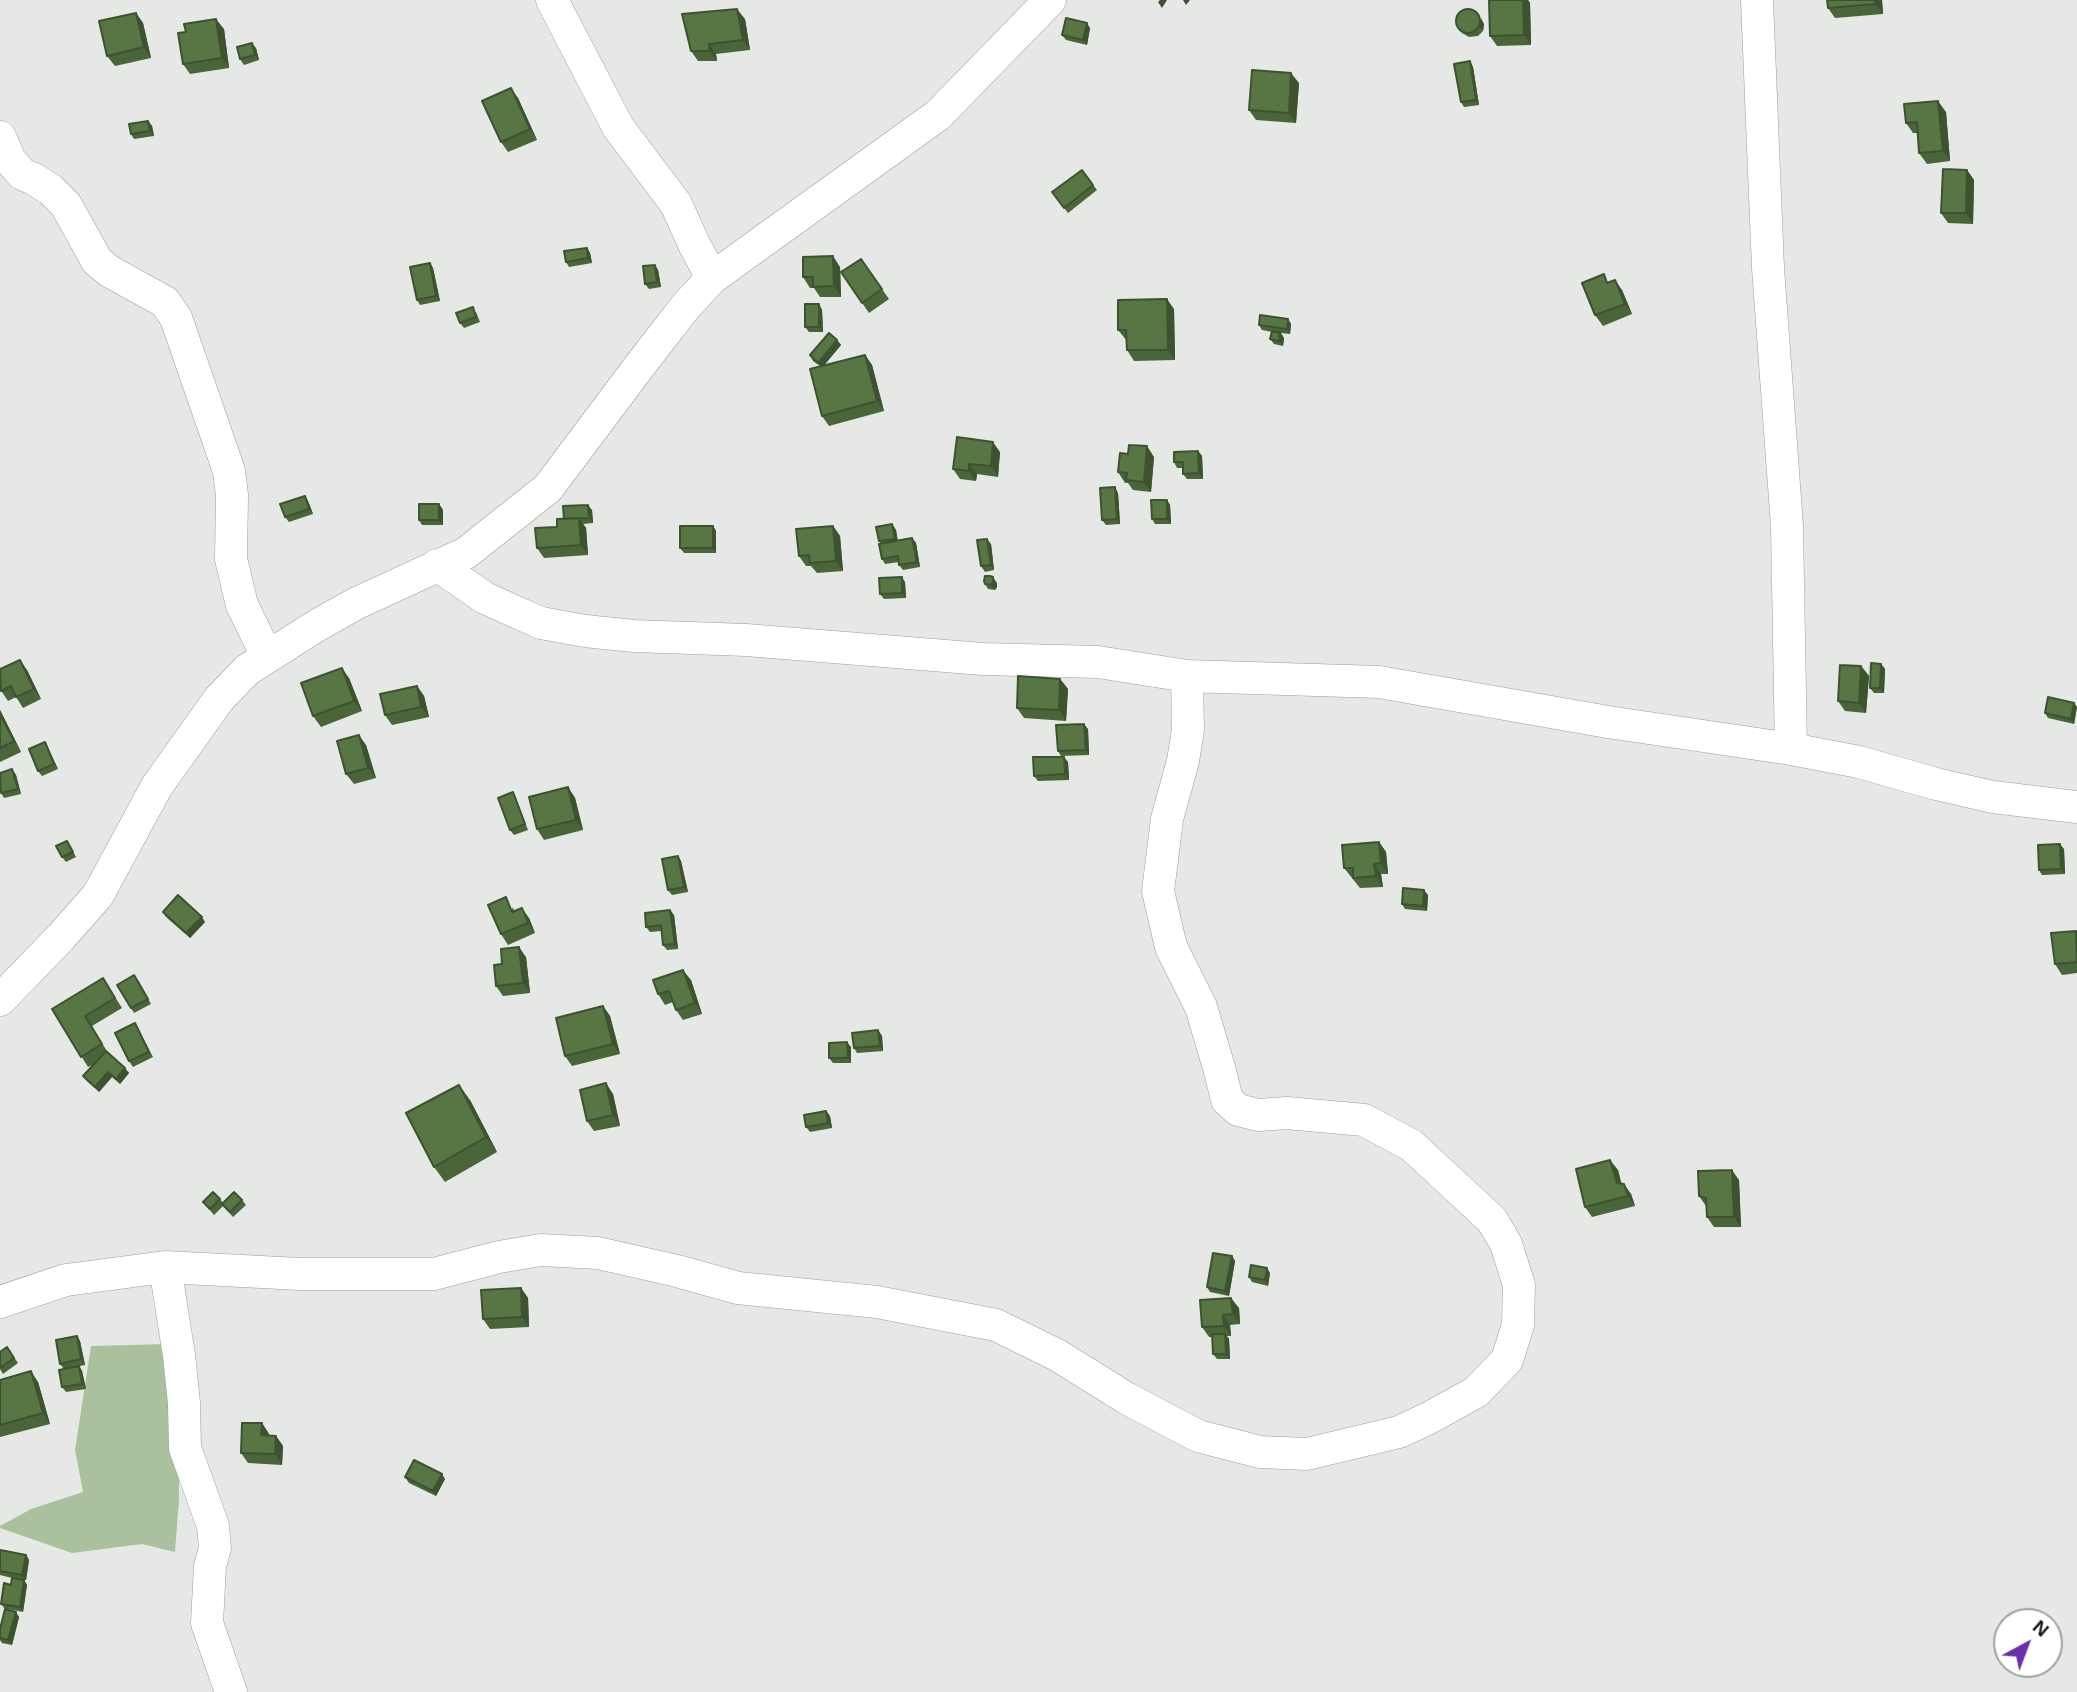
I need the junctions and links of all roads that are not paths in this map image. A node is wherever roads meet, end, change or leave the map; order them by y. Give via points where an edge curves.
1 (552, 0) edge
2 (1050, 0) edge
3 (1757, 0) edge
4 (0, 137) edge
5 (712, 278) junction
6 (437, 565) junction
7 (267, 656) junction
8 (1187, 676) junction
9 (1791, 749) junction
10 (2077, 807) edge
11 (0, 1000) edge
12 (165, 1267) junction
13 (0, 1302) edge
14 (231, 1692) edge

1 - 5 street via 618,127 676,204
2 - 5 street via 938,115
3 - 9 street via 1768,268 1787,526
4 - 7 street via 22,174 34,178 66,205 97,261 164,302 176,318 229,471 231,559 242,605
5 - 6 street via 640,364 548,488 466,553
6 - 7 street via 356,603
6 - 8 street via 516,612 541,623 585,631 983,659 1098,662
7 - 11 street via 219,699 188,742 157,786 98,895
8 - 9 street via 1379,682
8 - 12 street via 1188,730 1167,818 1158,891 1171,947 1201,1007 1227,1100 1238,1110 1258,1115 1364,1120 1411,1145 1492,1220 1506,1244 1519,1285 1518,1325 1507,1360 1476,1392 1399,1432 1307,1454 1260,1452 1198,1436 996,1325 877,1302 738,1288 597,1252 541,1250 434,1274
9 - 10 street via 1993,797
12 - 13 street via 66,1280
12 - 14 street via 179,1355 185,1448 213,1526 207,1623

